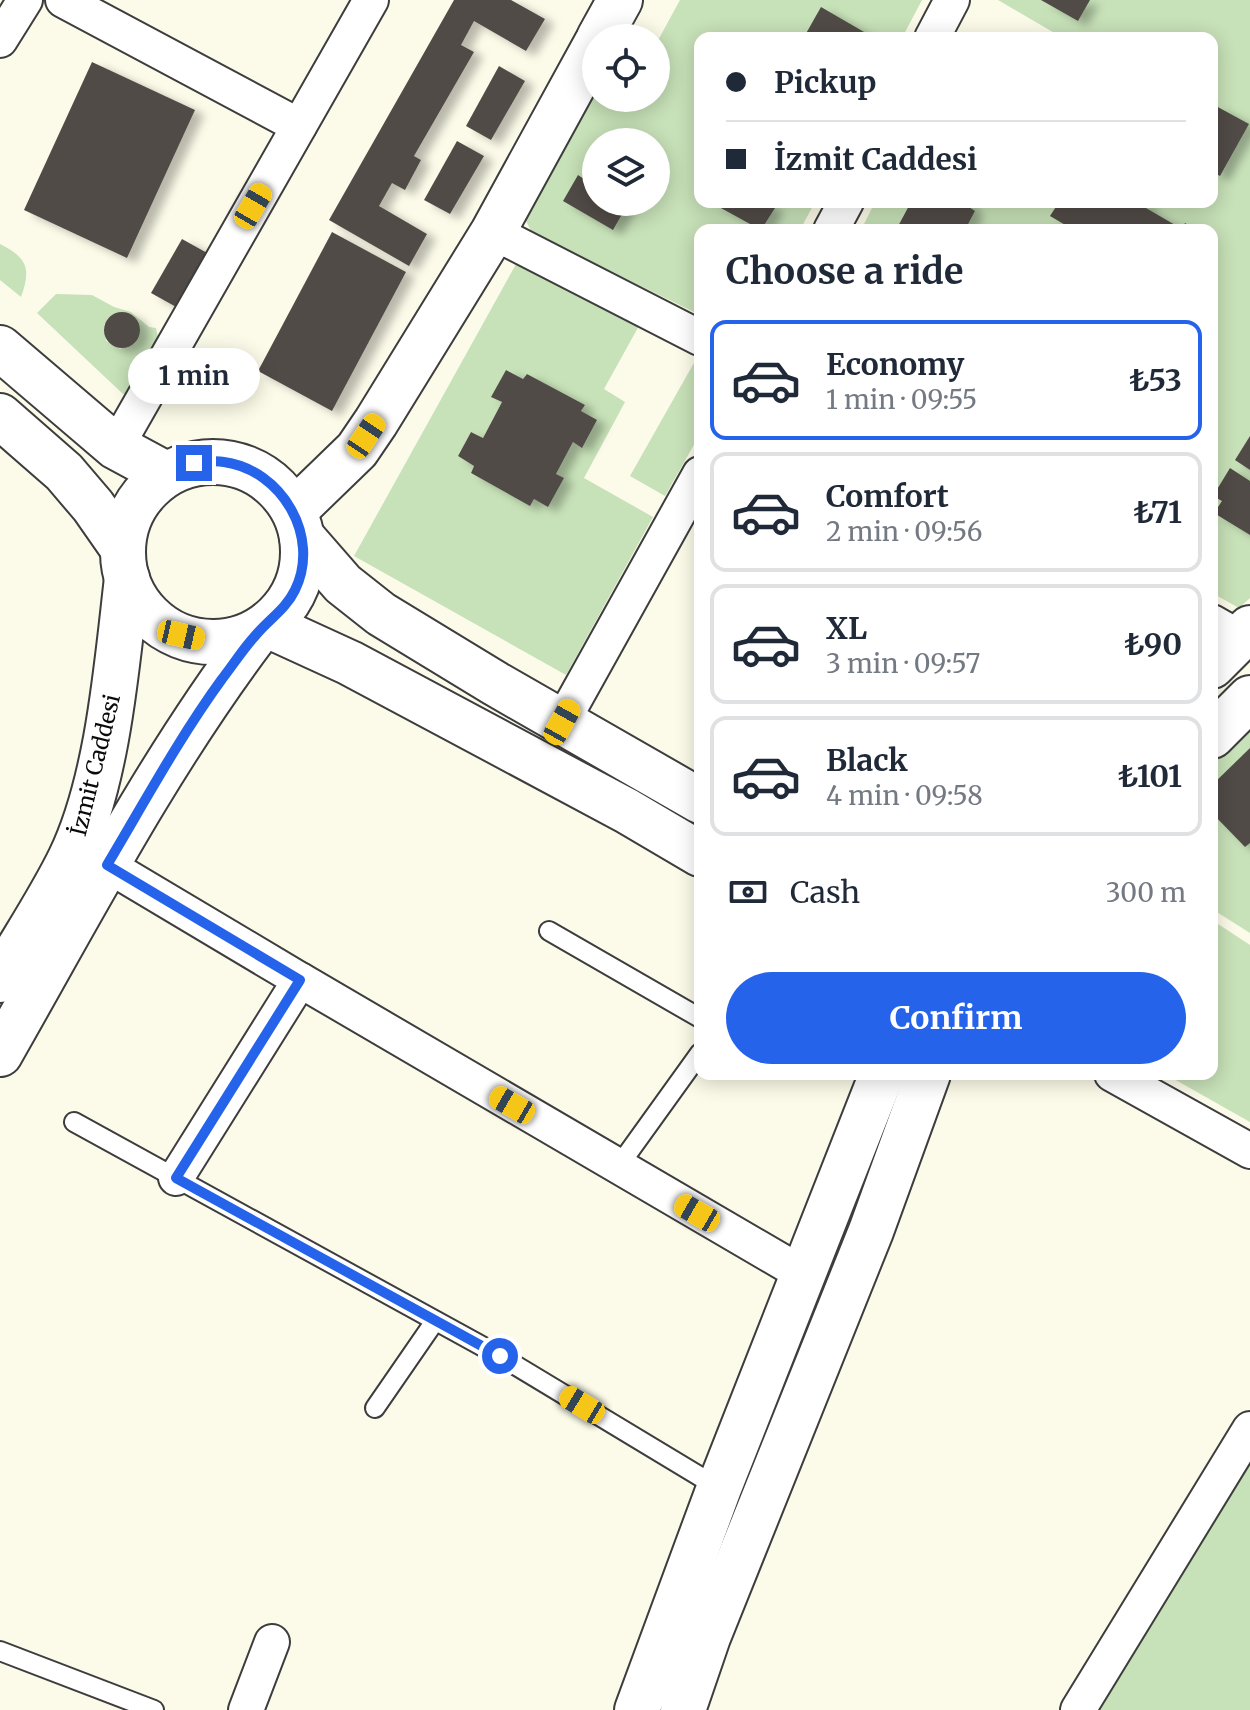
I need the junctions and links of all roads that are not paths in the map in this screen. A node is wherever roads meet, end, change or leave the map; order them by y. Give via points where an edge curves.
1 (25, 0) edge
2 (63, 0) edge
3 (371, 0) edge
4 (620, 0) edge
5 (952, 0) edge
6 (607, 24) edge
7 (935, 32) edge
8 (0, 40) edge
9 (582, 70) edge
10 (299, 126) junction
11 (493, 232) junction
12 (694, 335) edge
13 (0, 348) edge
14 (0, 416) edge
15 (116, 447) junction
16 (166, 474) junction
17 (694, 485) edge
18 (298, 524) junction
19 (125, 564) junction
20 (262, 629) junction
21 (1250, 698) edge
22 (562, 722) junction
23 (1218, 730) edge
24 (694, 798) edge
25 (694, 850) edge
26 (107, 865) junction
27 (549, 931) dead end
28 (0, 980) edge
29 (300, 980) junction
30 (694, 1015) edge
31 (0, 1054) edge
32 (694, 1061) edge
33 (880, 1080) edge
34 (926, 1080) edge
35 (1123, 1080) edge
36 (74, 1122) dead end
37 (1250, 1151) edge
38 (618, 1167) junction
39 (176, 1178) junction
40 (803, 1274) junction
41 (435, 1321) junction
42 (375, 1408) dead end
43 (1250, 1429) edge
44 (719, 1488) junction
45 (272, 1642) dead end
46 (0, 1651) edge
47 (154, 1710) edge
48 (246, 1710) edge
49 (637, 1710) edge
50 (683, 1710) edge
51 (1078, 1710) edge

1 - 8 street
2 - 10 street
3 - 10 street
4 - 6 street
5 - 7 street
9 - 11 street
10 - 15 street
11 - 12 street
11 - 18 street via 357,450
13 - 15 street
14 - 19 street via 64,472 93,506
15 - 16 street
16 - 18 street, İzmit Caddesi via 194,463 223,461 252,470 276,487
16 - 19 street, İzmit Caddesi via 143,494 129,519
17 - 22 street
18 - 20 street, İzmit Caddesi via 302,565 295,590
18 - 22 street via 343,584 381,614
19 - 20 street via 139,602 157,622 181,635 207,641
19 - 28 street, İzmit Caddesi via 115,681 89,806 70,858
20 - 25 street via 350,663
20 - 26 street, İzmit Caddesi via 220,682
21 - 23 street
22 - 24 street
26 - 29 street
26 - 31 street, İzmit Caddesi
27 - 30 lane
29 - 38 street
29 - 39 street
32 - 38 lane
33 - 40 street
34 - 50 street
35 - 37 street
36 - 39 lane
38 - 40 street
39 - 41 lane
40 - 44 street
41 - 42 lane
41 - 44 lane
43 - 51 street
44 - 49 street
45 - 48 street
46 - 47 lane

